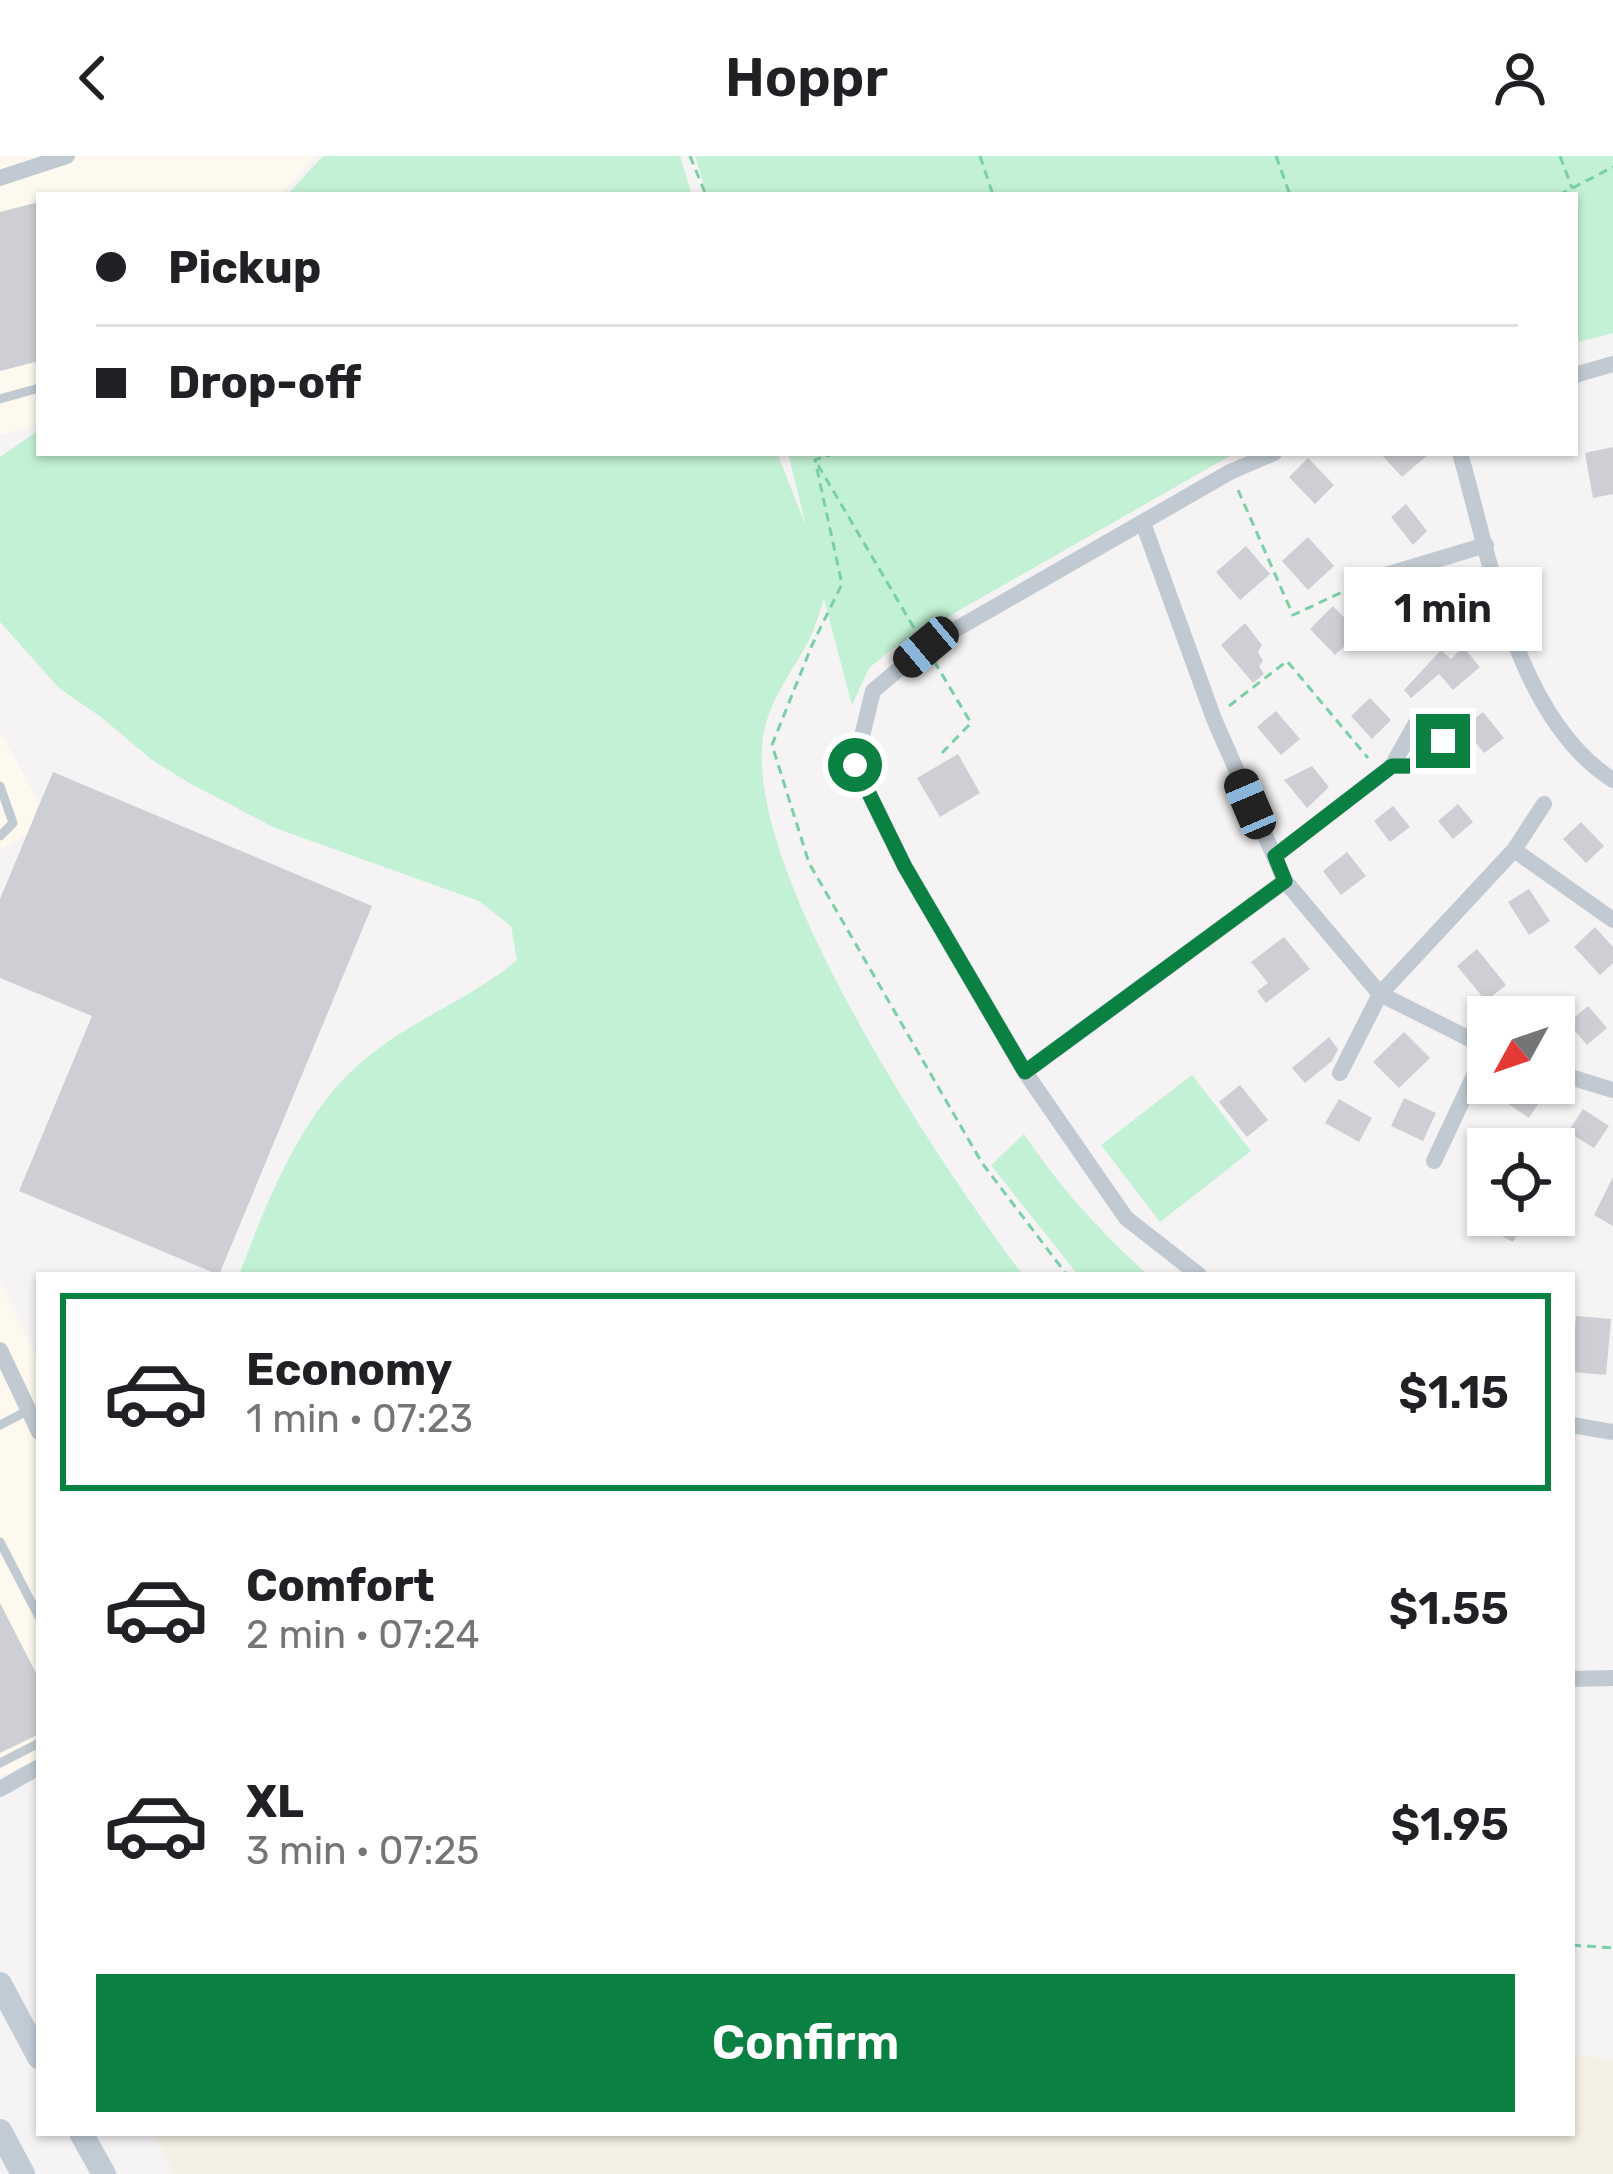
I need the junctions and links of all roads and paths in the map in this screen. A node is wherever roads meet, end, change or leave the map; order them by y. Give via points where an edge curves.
1 (67, 156) edge
2 (690, 156) edge
3 (980, 156) edge
4 (1276, 156) edge
5 (1560, 156) edge
6 (1613, 167) edge
7 (0, 178) edge
8 (1572, 190) junction
9 (705, 192) edge
10 (992, 192) edge
11 (1289, 192) edge
12 (1567, 192) edge
13 (1613, 364) edge
14 (1578, 374) edge
15 (36, 389) edge
16 (0, 399) edge
17 (813, 456) edge
18 (826, 456) edge
19 (1267, 456) edge
20 (1461, 456) edge
21 (814, 460) junction
22 (1230, 472) junction
23 (1143, 523) junction
24 (1486, 545) junction
25 (1369, 580) joint
26 (926, 647) junction
27 (1214, 719) junction
28 (940, 754) dead end
29 (1387, 770) joint
30 (1613, 780) edge
31 (0, 786) edge
32 (1544, 804) dead end
33 (0, 836) edge
34 (1514, 850) junction
35 (1275, 856) junction
36 (1285, 881) junction
37 (1613, 920) edge
38 (1379, 994) junction
39 (1467, 1038) edge
40 (1025, 1072) junction
41 (1340, 1072) dead end
42 (1575, 1078) edge
43 (1613, 1090) edge
44 (1467, 1092) edge
45 (1434, 1162) dead end
46 (1064, 1272) edge
47 (1195, 1272) edge
48 (0, 1350) edge
49 (29, 1410) junction
50 (0, 1425) edge
51 (36, 1425) edge
52 (1575, 1426) edge
53 (1613, 1432) edge
54 (0, 1542) edge
55 (36, 1611) edge
56 (1613, 1678) edge
57 (1575, 1679) edge
58 (36, 1745) edge
59 (0, 1763) edge
60 (36, 1769) edge
61 (0, 1789) edge
62 (1575, 1945) edge
63 (1613, 1948) edge
64 (0, 1984) edge
65 (36, 2051) edge
66 (0, 2131) edge
67 (83, 2136) edge
68 (23, 2174) edge
69 (104, 2174) edge

1 - 7 street
2 - 9 path
3 - 10 path
4 - 11 path
5 - 8 path
6 - 8 path
8 - 12 path
13 - 14 street
15 - 16 lane
17 - 21 path
18 - 21 path
19 - 22 street
20 - 24 street
21 - 26 path
21 - 46 path via 842,584 772,745 809,863 982,1163
22 - 23 street
22 - 25 path via 1293,615
23 - 26 street
23 - 27 street
24 - 25 street
24 - 30 street via 1535,689 1571,745
26 - 28 path via 971,723
26 - 40 street via 873,691 855,765
27 - 29 path via 1287,661
27 - 35 street
29 - 35 street
31 - 33 lane via 13,823
32 - 34 street
34 - 37 street
34 - 38 street
35 - 36 street
36 - 38 street
36 - 40 street
38 - 39 street
38 - 41 street
40 - 47 street via 1126,1217
42 - 43 street
44 - 45 street
48 - 49 street
49 - 50 lane
49 - 51 street
52 - 53 street
54 - 55 lane
56 - 57 street
58 - 59 lane
60 - 61 street
62 - 63 path
64 - 65 main road
66 - 68 main road
67 - 69 main road

